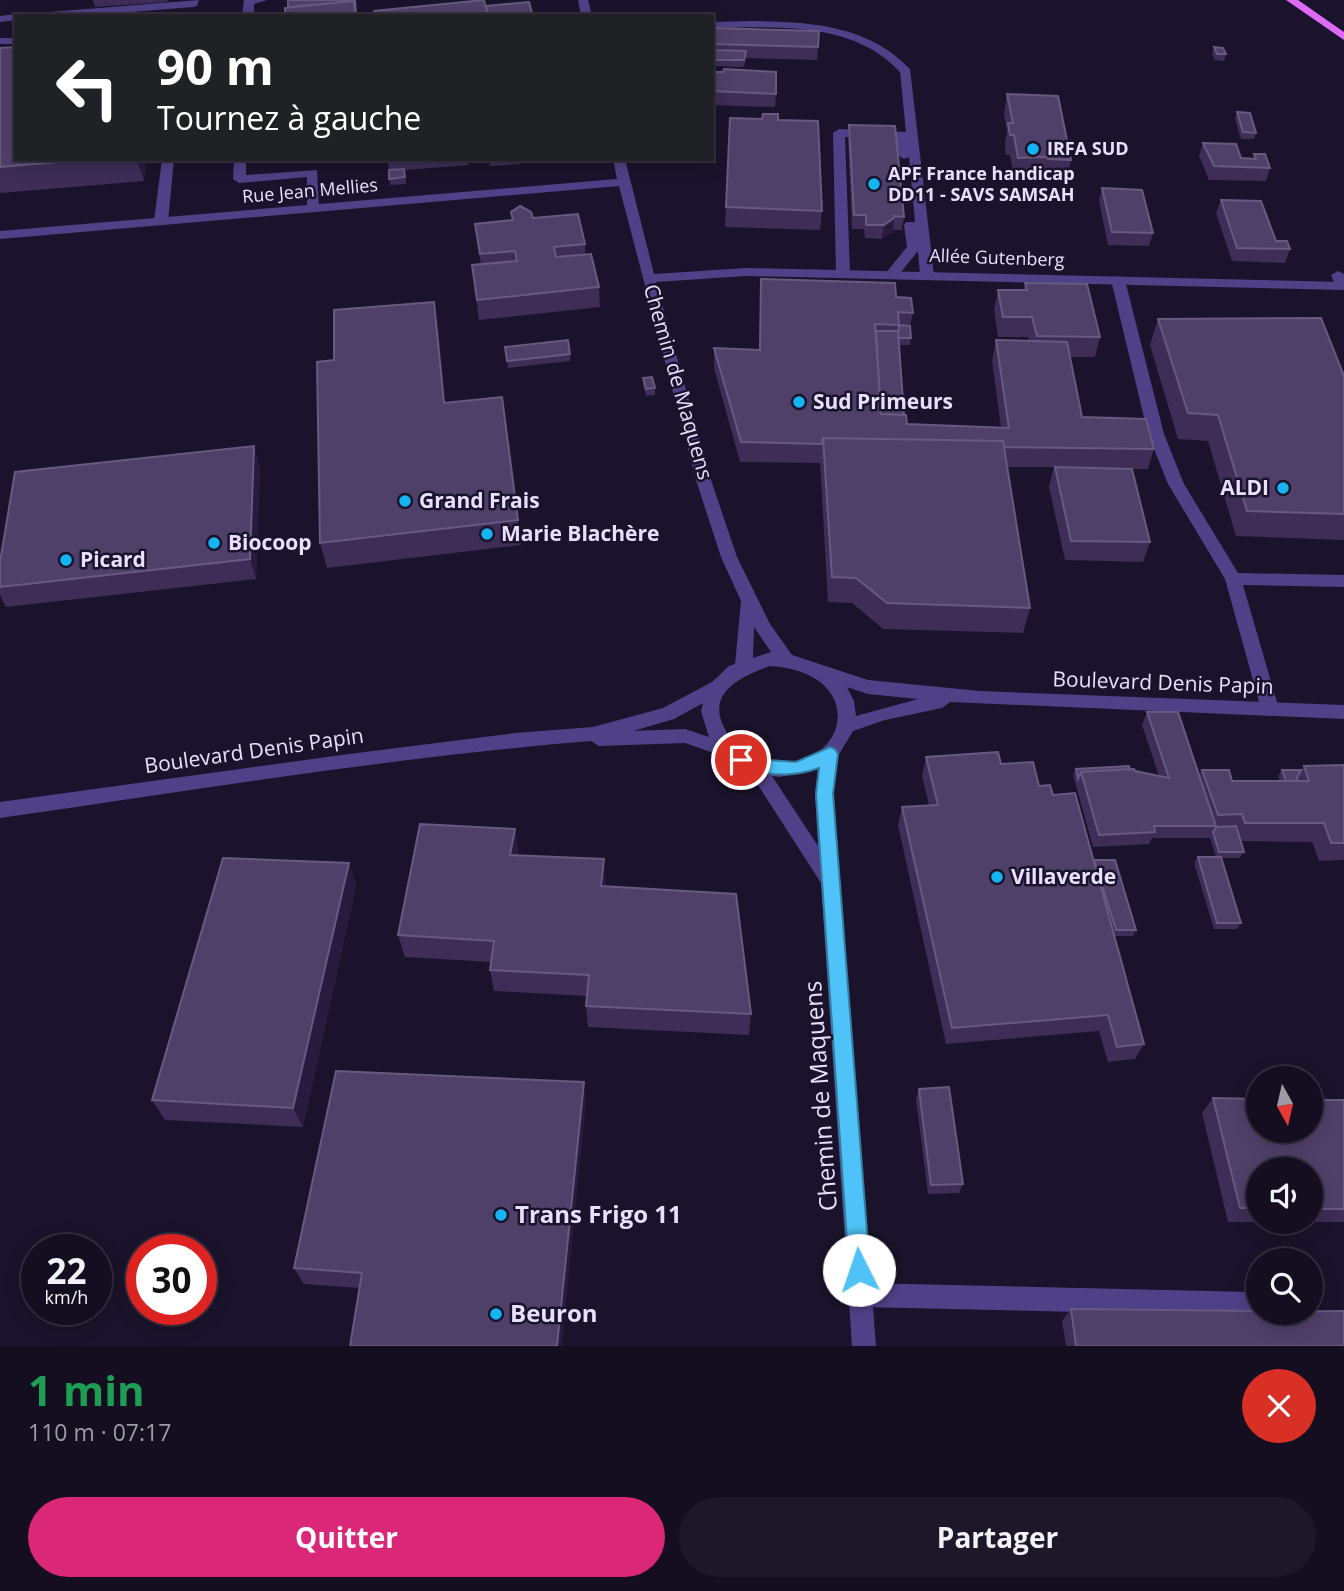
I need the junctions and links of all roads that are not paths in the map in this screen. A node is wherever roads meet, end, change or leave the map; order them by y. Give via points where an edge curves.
1 (194, 0) edge
2 (262, 0) edge
3 (1291, 0) edge
4 (62, 14) edge
5 (248, 14) edge
6 (714, 25) edge
7 (1344, 37) edge
8 (168, 161) edge
9 (240, 161) edge
10 (619, 161) edge
11 (624, 181) junction
12 (313, 208) junction
13 (161, 221) junction
14 (0, 235) edge
15 (843, 273) junction
16 (892, 274) junction
17 (927, 275) junction
18 (649, 278) junction
19 (1118, 280) junction
20 (1341, 282) edge
21 (1233, 579) junction
22 (1344, 581) edge
23 (747, 602) junction
24 (786, 660) junction
25 (744, 665) junction
26 (818, 670) junction
27 (715, 688) junction
28 (980, 698) junction
29 (1270, 709) junction
30 (1344, 712) edge
31 (847, 726) junction
32 (515, 740) junction
33 (727, 750) junction
34 (830, 754) junction
35 (756, 766) junction
36 (0, 810) edge
37 (831, 884) junction
38 (861, 1295) junction
39 (1246, 1304) edge
40 (864, 1346) edge

1 - 4 street via 193,4
2 - 5 street via 248,1
3 - 7 main road
6 - 17 street via 847,32 884,50 906,71
8 - 13 street
9 - 12 street via 239,179 313,173
10 - 11 street, Chemin de Maquens
11 - 12 street, Rue Jean Mellies
11 - 18 street, Chemin de Maquens
12 - 13 street, Rue Jean Mellies
13 - 14 street, Rue Jean Mellies
15 - 16 street, Allée Gutenberg
15 - 16 street via 839,133 902,135 914,247
15 - 18 street, Allée Gutenberg
16 - 17 street, Allée Gutenberg
17 - 19 street, Allée Gutenberg
18 - 23 street, Chemin de Maquens via 726,549
19 - 20 street, Allée Gutenberg
19 - 21 street via 1156,434 1176,484
21 - 22 street
21 - 29 street
23 - 24 street, Chemin de Maquens
23 - 25 street, Chemin de Maquens
24 - 25 street
24 - 26 street
25 - 27 street
26 - 28 street, Boulevard Denis Papin via 868,687
26 - 31 street via 840,690
27 - 32 street, Boulevard Denis Papin via 668,714 593,734
27 - 33 street via 709,720
28 - 29 street, Boulevard Denis Papin
28 - 31 street, Boulevard Denis Papin via 935,701
29 - 30 street, Boulevard Denis Papin
31 - 34 street
32 - 33 street, Boulevard Denis Papin via 685,736
32 - 36 street, Boulevard Denis Papin
33 - 35 street
34 - 35 street via 796,768
34 - 37 street, Chemin de Maquens via 824,794
35 - 37 street, Chemin de Maquens
37 - 38 street, Chemin de Maquens
38 - 39 street
38 - 40 street, Chemin de Maquens

